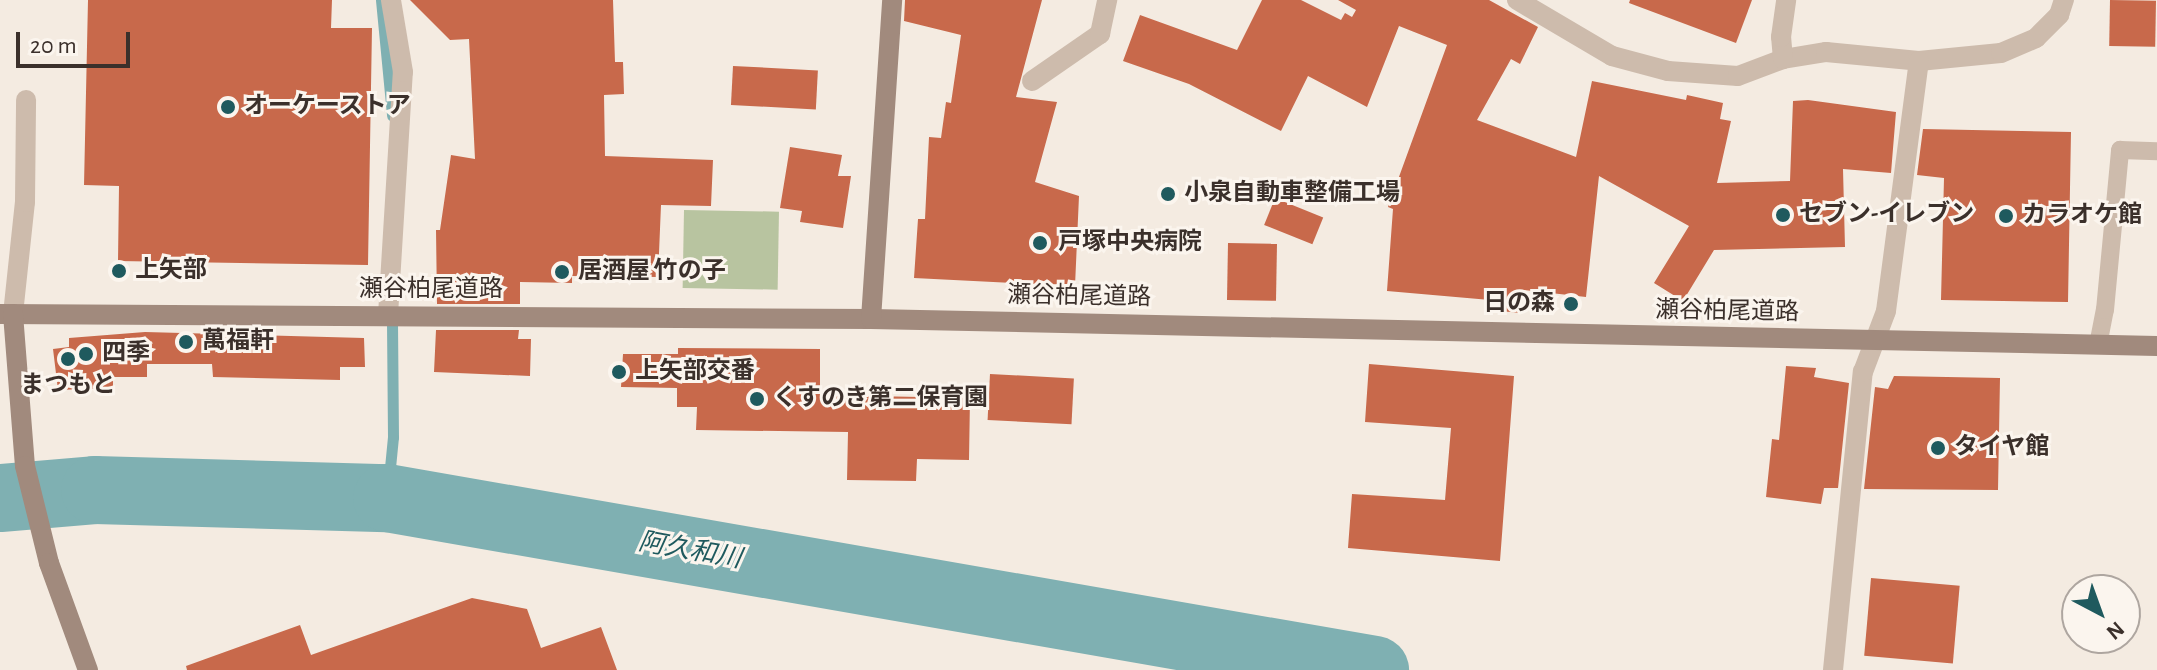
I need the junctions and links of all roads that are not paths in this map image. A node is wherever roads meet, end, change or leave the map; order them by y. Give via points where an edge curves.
1 (391, 0) edge
2 (892, 0) edge
3 (1107, 0) edge
4 (1517, 0) edge
5 (1786, 0) edge
6 (2064, 0) edge
7 (1783, 59) junction
8 (1919, 61) junction
9 (1032, 81) dead end
10 (26, 100) dead end
11 (2157, 151) edge
12 (6, 314) edge
13 (388, 315) junction
14 (871, 319) junction
15 (1875, 342) junction
16 (2098, 345) junction
17 (2157, 346) edge
18 (88, 670) edge
19 (1833, 670) edge

1 - 13 street via 403,72
2 - 14 main road
3 - 9 street via 1100,34
4 - 7 street via 1612,56 1668,71 1738,76
5 - 7 street
6 - 8 street via 2059,15 2036,38 2001,53
7 - 8 street via 1826,52
8 - 15 street via 1886,311
10 - 12 street via 25,202
11 - 16 lane via 2120,150
12 - 13 main road, 瀬谷柏尾道路
12 - 18 main road via 25,466
13 - 14 main road, 瀬谷柏尾道路
14 - 15 main road, 瀬谷柏尾道路
15 - 16 main road, 瀬谷柏尾道路
15 - 19 street via 1863,372
16 - 17 main road, 瀬谷柏尾道路

